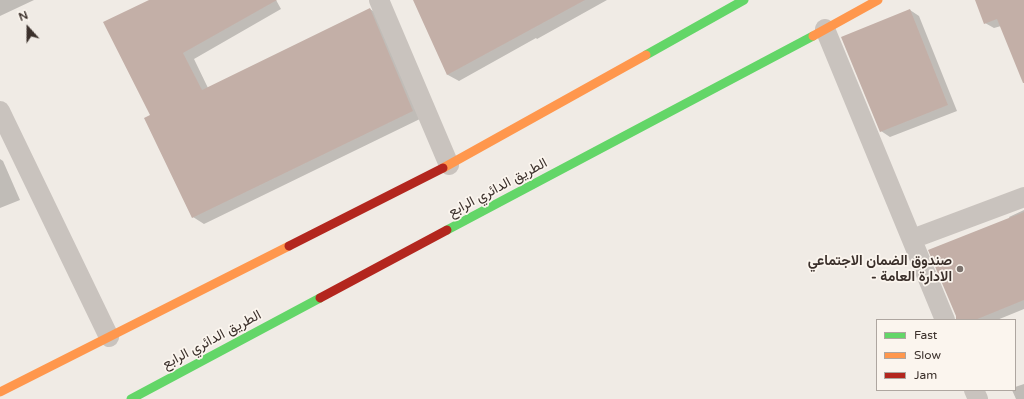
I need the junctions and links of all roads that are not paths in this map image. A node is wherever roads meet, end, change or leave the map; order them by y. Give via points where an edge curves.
1 (379, 0) edge
2 (878, 0) edge
3 (740, 1) edge
4 (825, 29) junction
5 (0, 111) edge
6 (449, 165) junction
7 (1024, 197) edge
8 (912, 239) junction
9 (946, 319) edge
10 (109, 337) junction
11 (0, 392) edge
12 (131, 399) edge

1 - 6 street
2 - 4 main road, الطريق الدائري الرابع
3 - 6 main road
4 - 8 street
4 - 12 main road, الطريق الدائري الرابع
5 - 10 street
6 - 10 main road
7 - 8 street
8 - 9 street
10 - 11 main road

